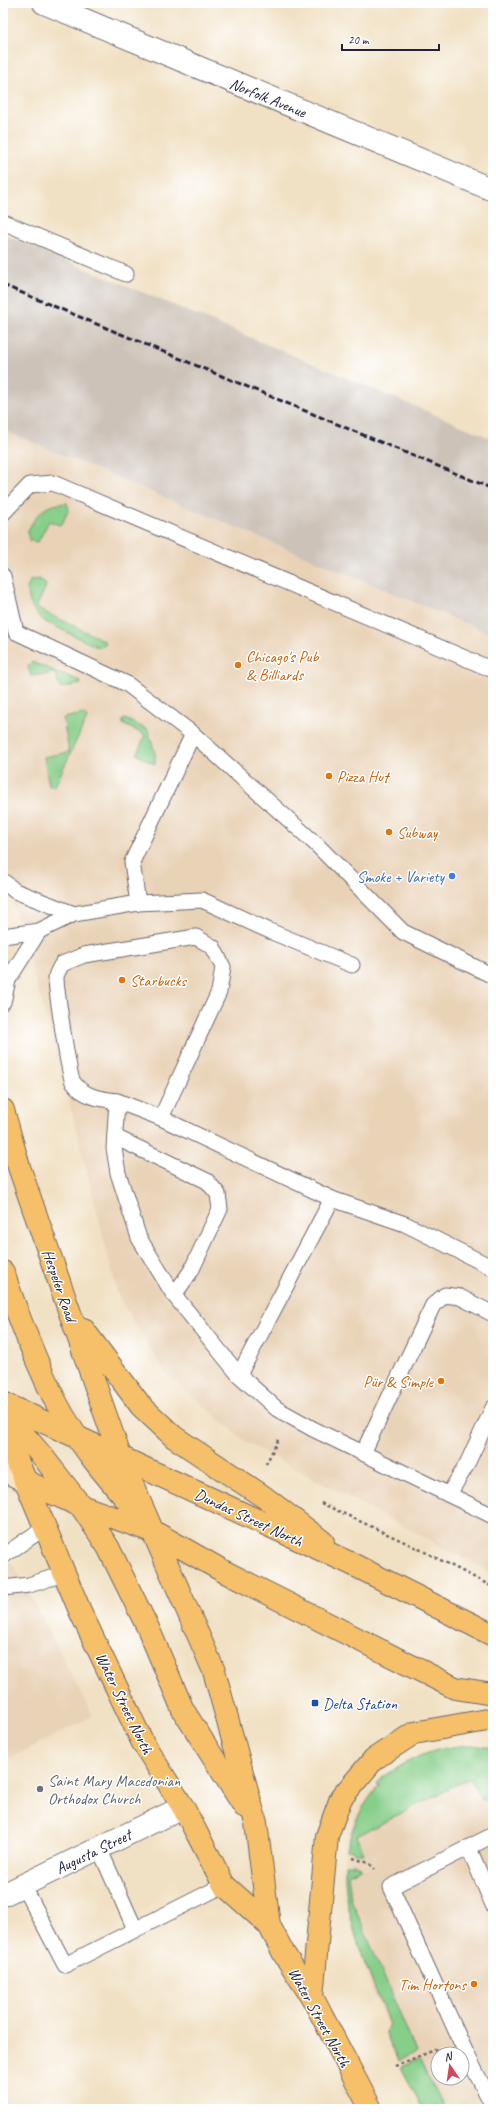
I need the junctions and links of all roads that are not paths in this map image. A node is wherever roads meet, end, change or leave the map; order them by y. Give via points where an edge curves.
1 (44, 3) edge
2 (74, 9) edge
3 (493, 190) edge
4 (3, 222) edge
5 (126, 274) dead end
6 (3, 513) edge
7 (3, 576) edge
8 (493, 670) edge
9 (193, 734) junction
10 (3, 881) edge
11 (138, 903) junction
12 (74, 914) junction
13 (39, 931) junction
14 (3, 936) edge
15 (352, 965) dead end
16 (493, 976) edge
17 (3, 1002) edge
18 (117, 1101) junction
19 (3, 1110) edge
20 (161, 1118) junction
21 (115, 1137) junction
22 (332, 1199) junction
23 (493, 1268) edge
24 (3, 1272) edge
25 (174, 1295) junction
26 (70, 1312) junction
27 (493, 1314) edge
28 (239, 1375) junction
29 (3, 1403) edge
30 (493, 1408) edge
31 (3, 1411) edge
32 (3, 1427) edge
33 (80, 1440) junction
34 (363, 1453) junction
35 (121, 1459) junction
36 (3, 1470) edge
37 (25, 1481) junction
38 (449, 1494) junction
39 (82, 1506) junction
40 (493, 1516) edge
41 (44, 1528) junction
42 (154, 1532) junction
43 (3, 1556) edge
44 (352, 1564) junction
45 (63, 1574) junction
46 (3, 1588) edge
47 (493, 1635) edge
48 (493, 1694) edge
49 (493, 1719) edge
50 (183, 1807) junction
51 (256, 1824) junction
52 (493, 1835) edge
53 (99, 1848) junction
54 (469, 1848) junction
55 (23, 1885) junction
56 (224, 1886) junction
57 (3, 1895) edge
58 (493, 1905) edge
59 (269, 1925) junction
60 (135, 1929) junction
61 (312, 1997) junction
62 (493, 2106) edge
63 (371, 2109) edge

1 - 2 street, Norfolk Avenue
2 - 3 street, Norfolk Avenue
4 - 5 lane
6 - 8 lane via 30,485 53,483
7 - 9 lane via 16,632 127,684
9 - 11 lane via 132,862
9 - 16 lane via 318,845 403,932
10 - 12 lane via 15,891
11 - 12 lane
11 - 15 lane via 202,900
12 - 13 lane
13 - 14 lane
13 - 17 lane via 8,980
18 - 20 lane
18 - 20 lane via 84,1093 72,1081 56,976 62,964 84,955 196,937 213,947 223,966 219,992
18 - 21 lane
19 - 26 main road, Hespeler Road via 19,1167
20 - 22 lane
21 - 25 lane via 118,1173 139,1238
21 - 25 lane via 207,1181 218,1194 220,1209 191,1271
22 - 23 lane via 405,1224
22 - 28 lane
24 - 33 main road via 15,1308 56,1402
25 - 28 lane
26 - 35 main road, Hespeler Road
26 - 44 main road via 141,1406 174,1437 264,1497
27 - 34 lane via 460,1297 445,1295 433,1305
28 - 34 lane via 277,1409
29 - 33 main road, Dundas Street North
30 - 38 lane via 466,1466
31 - 39 main road
32 - 37 main road, Water Street North
33 - 35 main road, Dundas Street North
33 - 42 main road via 114,1486
34 - 38 lane
35 - 42 main road, Hespeler Road
35 - 44 main road, Dundas Street North
36 - 37 main road
37 - 39 main road
37 - 41 main road, Water Street North
38 - 40 lane
39 - 42 main road
39 - 51 main road via 108,1547 148,1628 183,1710
41 - 43 lane
41 - 45 main road, Water Street North
42 - 48 main road via 223,1571 455,1688
42 - 51 main road, Water Street North via 214,1671
44 - 47 main road, Dundas Street North
45 - 46 lane via 29,1585
45 - 50 main road, Water Street North via 143,1743
49 - 61 main road via 414,1734 374,1759 341,1798 327,1836
50 - 53 street, Augusta Street
50 - 56 main road, Water Street North
51 - 59 main road, Water Street North
52 - 54 lane
53 - 55 street, Augusta Street
53 - 60 lane
54 - 58 lane
54 - 62 lane via 391,1887 459,2039
55 - 57 street, Augusta Street
55 - 60 lane via 65,1965
56 - 59 main road, Water Street North
56 - 60 lane
59 - 61 main road, Water Street North
61 - 63 main road, Water Street North

